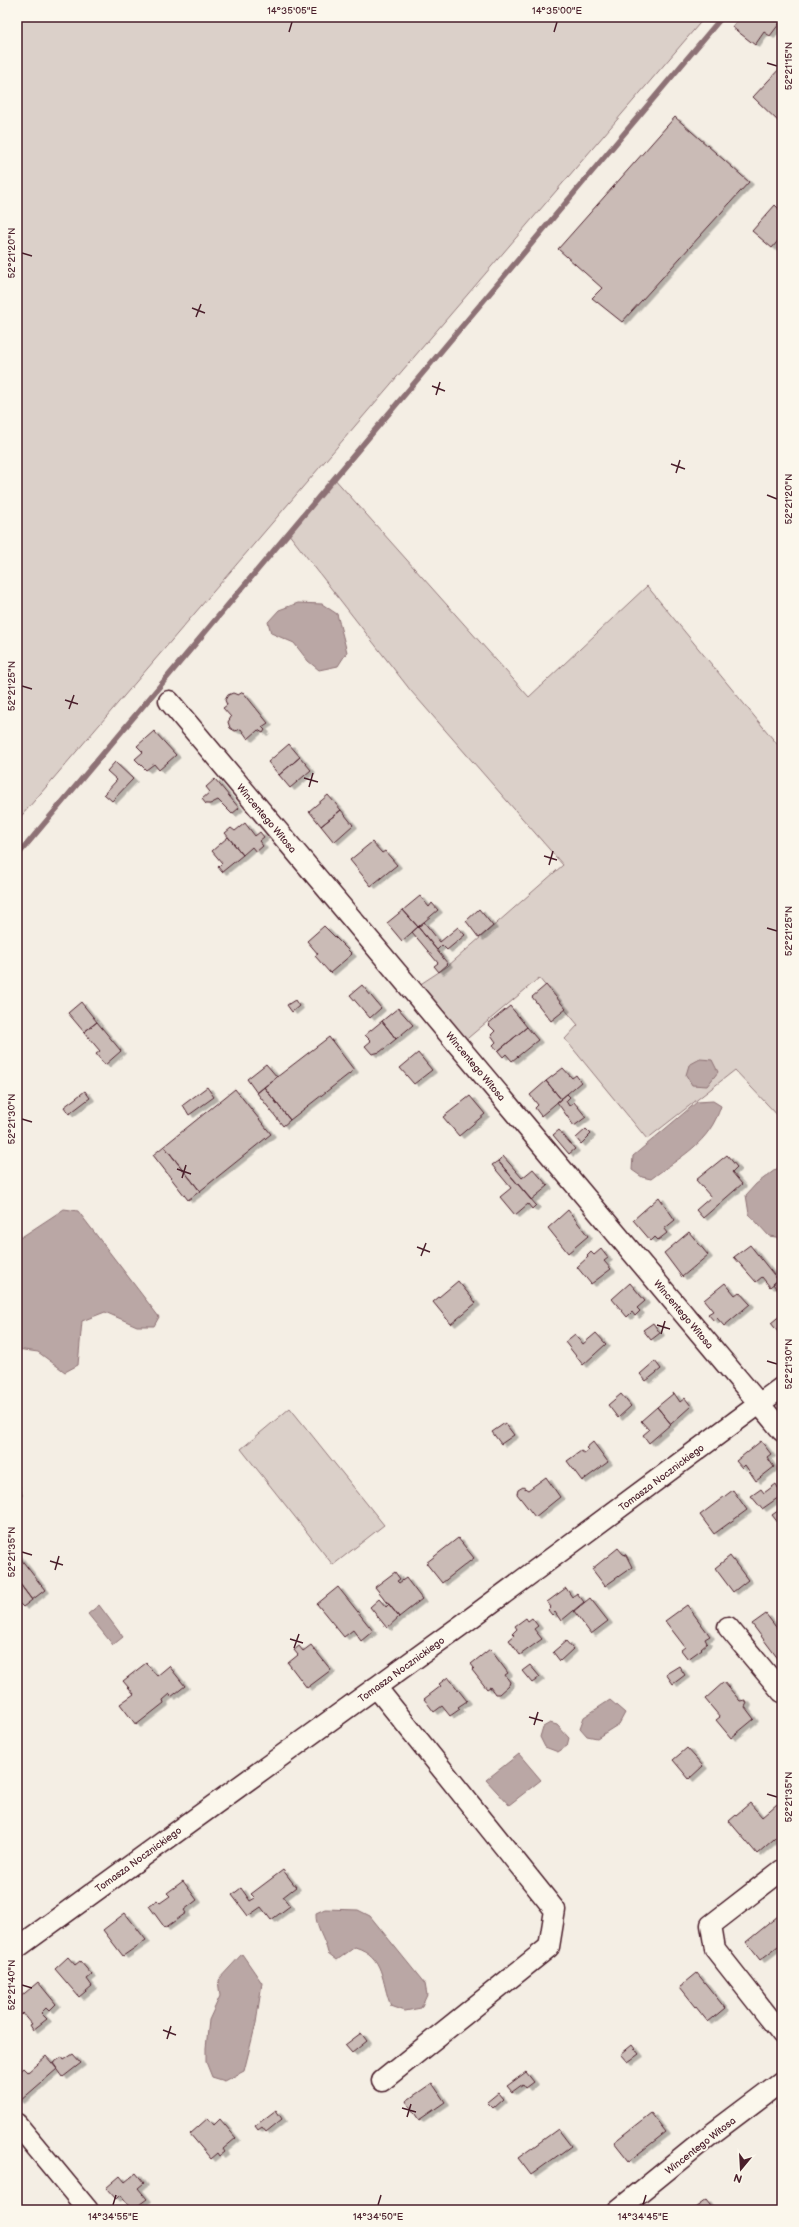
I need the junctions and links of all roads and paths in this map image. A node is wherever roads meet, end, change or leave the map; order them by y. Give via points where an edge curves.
1 (169, 701) dead end
2 (782, 1387) edge
3 (760, 1404) junction
4 (782, 1431) edge
5 (728, 1626) dead end
6 (376, 1687) junction
7 (782, 1692) edge
8 (782, 1870) edge
9 (17, 1948) edge
10 (782, 2034) edge
11 (382, 2081) dead end
12 (782, 2081) edge
13 (17, 2124) edge
14 (85, 2209) edge
15 (618, 2210) edge

1 - 3 street, Wincentego Witosa
2 - 3 street, Tomasza Nocznickiego
3 - 4 street, Wincentego Witosa
3 - 6 street, Tomasza Nocznickiego
5 - 7 street
6 - 9 street, Tomasza Nocznickiego
6 - 11 street via 555,1910 549,1947
8 - 10 street via 711,1925 715,1949
12 - 15 street, Wincentego Witosa
13 - 14 street

